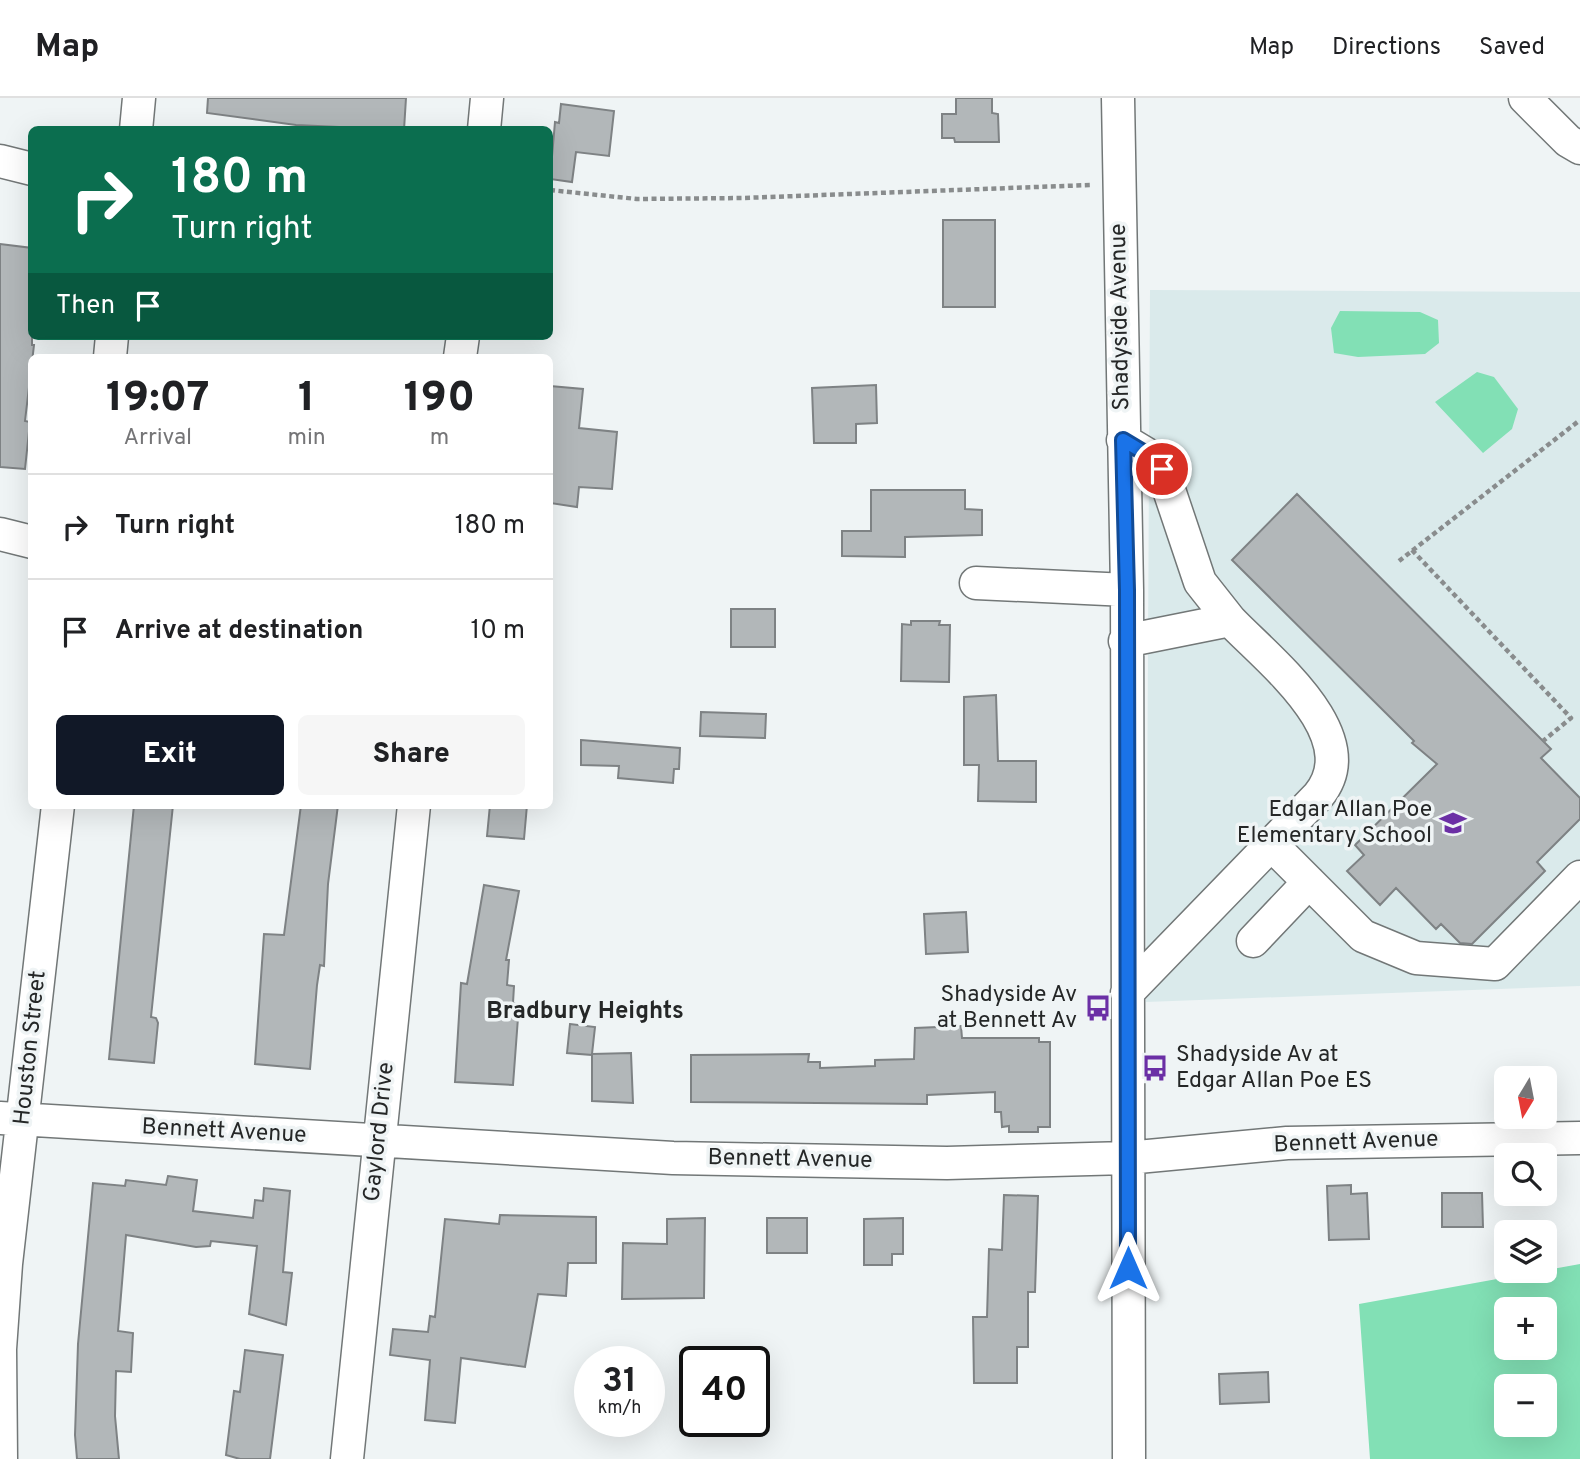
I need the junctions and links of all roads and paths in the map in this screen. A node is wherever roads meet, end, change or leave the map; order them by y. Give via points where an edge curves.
1 (139, 98) edge
2 (487, 98) edge
3 (1118, 98) edge
4 (1525, 98) edge
5 (136, 126) edge
6 (484, 126) edge
7 (1580, 148) edge
8 (0, 161) edge
9 (28, 168) edge
10 (1119, 184) junction
11 (553, 190) edge
12 (1580, 420) edge
13 (1123, 440) junction
14 (0, 534) edge
15 (28, 541) edge
16 (1412, 550) junction
17 (1399, 561) dead end
18 (976, 583) dead end
19 (1127, 590) junction
20 (1230, 620) junction
21 (1125, 641) junction
22 (1544, 741) dead end
23 (57, 809) edge
24 (414, 809) edge
25 (1272, 845) junction
26 (1580, 877) edge
27 (1309, 882) junction
28 (1253, 942) dead end
29 (1127, 993) junction
30 (12, 1119) edge
31 (1580, 1138) edge
32 (379, 1140) junction
33 (1127, 1158) junction
34 (1, 1459) edge
35 (347, 1459) edge
36 (1129, 1459) edge

1 - 5 street
2 - 6 street
3 - 10 street, Shadyside Avenue
4 - 7 street
8 - 9 street
10 - 11 path via 743,198 637,199
10 - 13 street, Shadyside Avenue
12 - 16 path
13 - 19 street, Shadyside Avenue
13 - 20 street via 1147,453 1162,469 1200,582
14 - 15 street
16 - 17 path
16 - 22 path via 1571,718
18 - 19 street
19 - 21 street, Shadyside Avenue
20 - 21 street
20 - 25 street via 1306,698 1330,743 1329,784
21 - 29 street, Shadyside Avenue
23 - 30 street, Houston Street
24 - 32 street, Gaylord Drive
25 - 27 street
25 - 29 street
26 - 27 street via 1495,964 1416,958 1363,936
27 - 28 street
29 - 33 street, Shadyside Avenue
30 - 32 street, Bennett Avenue
30 - 34 street, Houston Street via 0,1349
31 - 33 street, Bennett Avenue via 1287,1143
32 - 33 street, Bennett Avenue via 793,1161
32 - 35 street, Gaylord Drive
33 - 36 street, Shadyside Avenue

